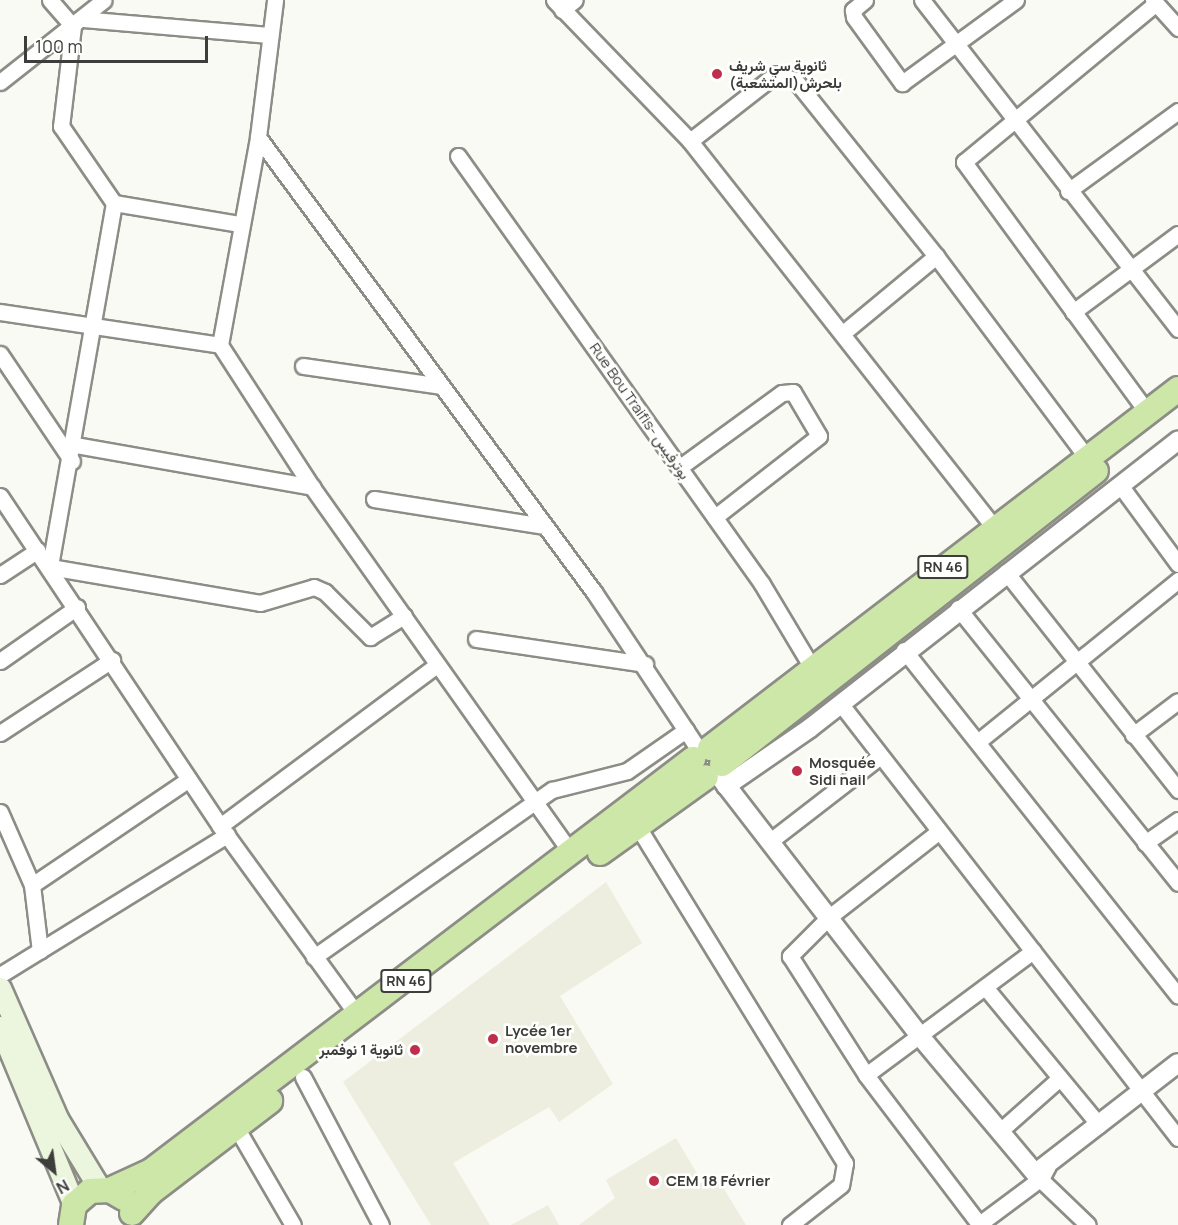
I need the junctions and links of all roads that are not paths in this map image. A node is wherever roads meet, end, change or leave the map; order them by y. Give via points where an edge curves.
1 (50, 0) edge
2 (104, 0) edge
3 (275, 0) edge
4 (575, 0) edge
5 (865, 0) edge
6 (922, 0) edge
7 (1016, 0) edge
8 (1155, 2) edge
9 (558, 5) edge
10 (78, 22) junction
11 (1178, 28) edge
12 (270, 35) junction
13 (957, 46) junction
14 (0, 82) edge
15 (1178, 111) edge
16 (1013, 120) junction
17 (258, 137) junction
18 (690, 141) junction
19 (458, 156) dead end
20 (1068, 191) junction
21 (114, 202) junction
22 (240, 224) junction
23 (1178, 234) edge
24 (936, 256) junction
25 (1131, 267) junction
26 (0, 312) edge
27 (1072, 312) junction
28 (96, 326) junction
29 (1178, 329) edge
30 (843, 333) junction
31 (220, 345) junction
32 (0, 354) edge
33 (303, 366) dead end
34 (442, 387) junction
35 (1178, 389) edge
36 (1178, 407) edge
37 (1147, 412) junction
38 (1178, 440) edge
39 (75, 445) junction
40 (1087, 458) junction
41 (72, 461) junction
42 (680, 467) junction
43 (1120, 485) junction
44 (312, 487) junction
45 (0, 496) edge
46 (374, 499) dead end
47 (715, 517) junction
48 (545, 526) junction
49 (994, 527) junction
50 (38, 550) junction
51 (1178, 564) edge
52 (50, 567) junction
53 (1006, 572) junction
54 (0, 575) edge
55 (1178, 580) edge
56 (77, 607) junction
57 (958, 608) junction
58 (404, 616) junction
59 (476, 639) dead end
60 (904, 650) junction
61 (112, 660) junction
62 (0, 661) edge
63 (645, 664) junction
64 (1074, 664) junction
65 (437, 665) junction
66 (814, 671) junction
67 (1033, 698) junction
68 (1178, 701) edge
69 (840, 703) junction
70 (686, 730) junction
71 (0, 733) edge
72 (1133, 735) junction
73 (980, 740) junction
74 (879, 757) junction
75 (710, 765) junction
76 (189, 779) junction
77 (1178, 790) edge
78 (536, 800) junction
79 (0, 812) edge
80 (1178, 820) edge
81 (638, 826) junction
82 (223, 830) junction
83 (938, 832) junction
84 (769, 842) junction
85 (1145, 843) junction
86 (572, 854) junction
87 (1178, 883) edge
88 (32, 885) junction
89 (828, 918) junction
90 (40, 951) junction
91 (1033, 951) junction
92 (314, 957) junction
93 (0, 975) edge
94 (984, 987) junction
95 (0, 988) edge
96 (1178, 996) edge
97 (359, 1017) junction
98 (0, 1026) edge
99 (919, 1035) junction
100 (1178, 1063) edge
101 (866, 1075) junction
102 (303, 1077) junction
103 (1060, 1078) junction
104 (1143, 1090) junction
105 (1099, 1125) junction
106 (236, 1127) junction
107 (1000, 1131) junction
108 (1178, 1138) edge
109 (1041, 1173) junction
110 (105, 1189) junction
111 (71, 1219) edge
112 (133, 1219) edge
113 (975, 1223) edge
114 (293, 1225) edge
115 (381, 1225) edge
116 (790, 1225) edge
117 (1088, 1225) edge

1 - 10 street
2 - 10 street
3 - 12 street
4 - 9 street
5 - 13 street via 854,10 854,17 895,80 909,81
6 - 13 street
7 - 13 street
8 - 11 street
8 - 16 street
9 - 18 street
10 - 12 street
10 - 14 street
10 - 21 street via 61,126
12 - 17 street
13 - 16 street
15 - 20 street
16 - 20 street
16 - 27 street via 968,155 965,167
17 - 22 street
17 - 34 street
18 - 24 street via 769,78 788,75
18 - 30 street
19 - 42 street, Rue Bou Traifis- بوترفيس
20 - 25 street
21 - 22 street
21 - 28 street
22 - 31 street
23 - 25 street
24 - 30 street
24 - 40 street
25 - 27 street
25 - 29 street
26 - 28 street
27 - 37 street
28 - 31 street
28 - 39 street
30 - 49 street
31 - 44 street
32 - 41 street
33 - 34 street
34 - 48 street
35 - 37 highway, RN 46
36 - 75 highway, RN 46
37 - 40 highway, RN 46
38 - 43 street
39 - 41 street
39 - 44 street
40 - 49 highway, RN 46
41 - 52 street
42 - 47 street, Rue Bou Traifis- بوترفيس
42 - 47 street via 782,393 793,392 819,436
43 - 51 street
43 - 53 street
44 - 58 street
45 - 50 street
46 - 48 street
47 - 66 street, Rue Bou Traifis- بوترفيس
48 - 63 street
49 - 66 highway, RN 46
50 - 52 street
50 - 54 street
52 - 56 street
52 - 58 street via 260,603 314,587 325,592 370,637
53 - 57 street
53 - 64 street
55 - 64 street
56 - 61 street
56 - 62 street
57 - 60 street
57 - 67 street
58 - 65 street
59 - 63 street
60 - 69 street
60 - 73 street
61 - 71 street
61 - 76 street
63 - 70 street
64 - 67 street
64 - 72 street
65 - 78 street
65 - 82 street
66 - 75 highway, RN 46
67 - 73 street
67 - 85 street
68 - 72 street
69 - 74 street
69 - 75 street
70 - 75 street
70 - 78 street via 627,771 565,784
72 - 77 street
73 - 96 street
74 - 83 street
74 - 84 street
75 - 81 highway, RN 46
75 - 84 street
75 - 86 highway, RN 46
76 - 82 street
76 - 88 street
78 - 86 street
78 - 92 street
79 - 88 street
80 - 85 street
81 - 102 highway, RN 46
81 - 116 street via 844,1163 847,1176 841,1185
82 - 90 street
82 - 92 street
83 - 89 street
83 - 91 street
84 - 89 street
85 - 87 street
86 - 97 highway, RN 46
88 - 90 street
89 - 99 street
89 - 101 street via 792,951 791,962
90 - 93 street
91 - 94 street
91 - 104 street
92 - 97 street
94 - 99 street
94 - 103 street
95 - 110 main road via 58,1120
97 - 110 highway, RN 46 via 152,1171
98 - 111 main road
99 - 101 street
99 - 107 street
100 - 104 street
101 - 113 street
102 - 106 highway, RN 46
102 - 115 street
103 - 105 street
103 - 107 street
104 - 105 street
104 - 108 street
105 - 109 street
106 - 112 highway, RN 46
106 - 114 street
107 - 109 street
109 - 113 street
109 - 117 street
110 - 111 highway
110 - 112 highway

